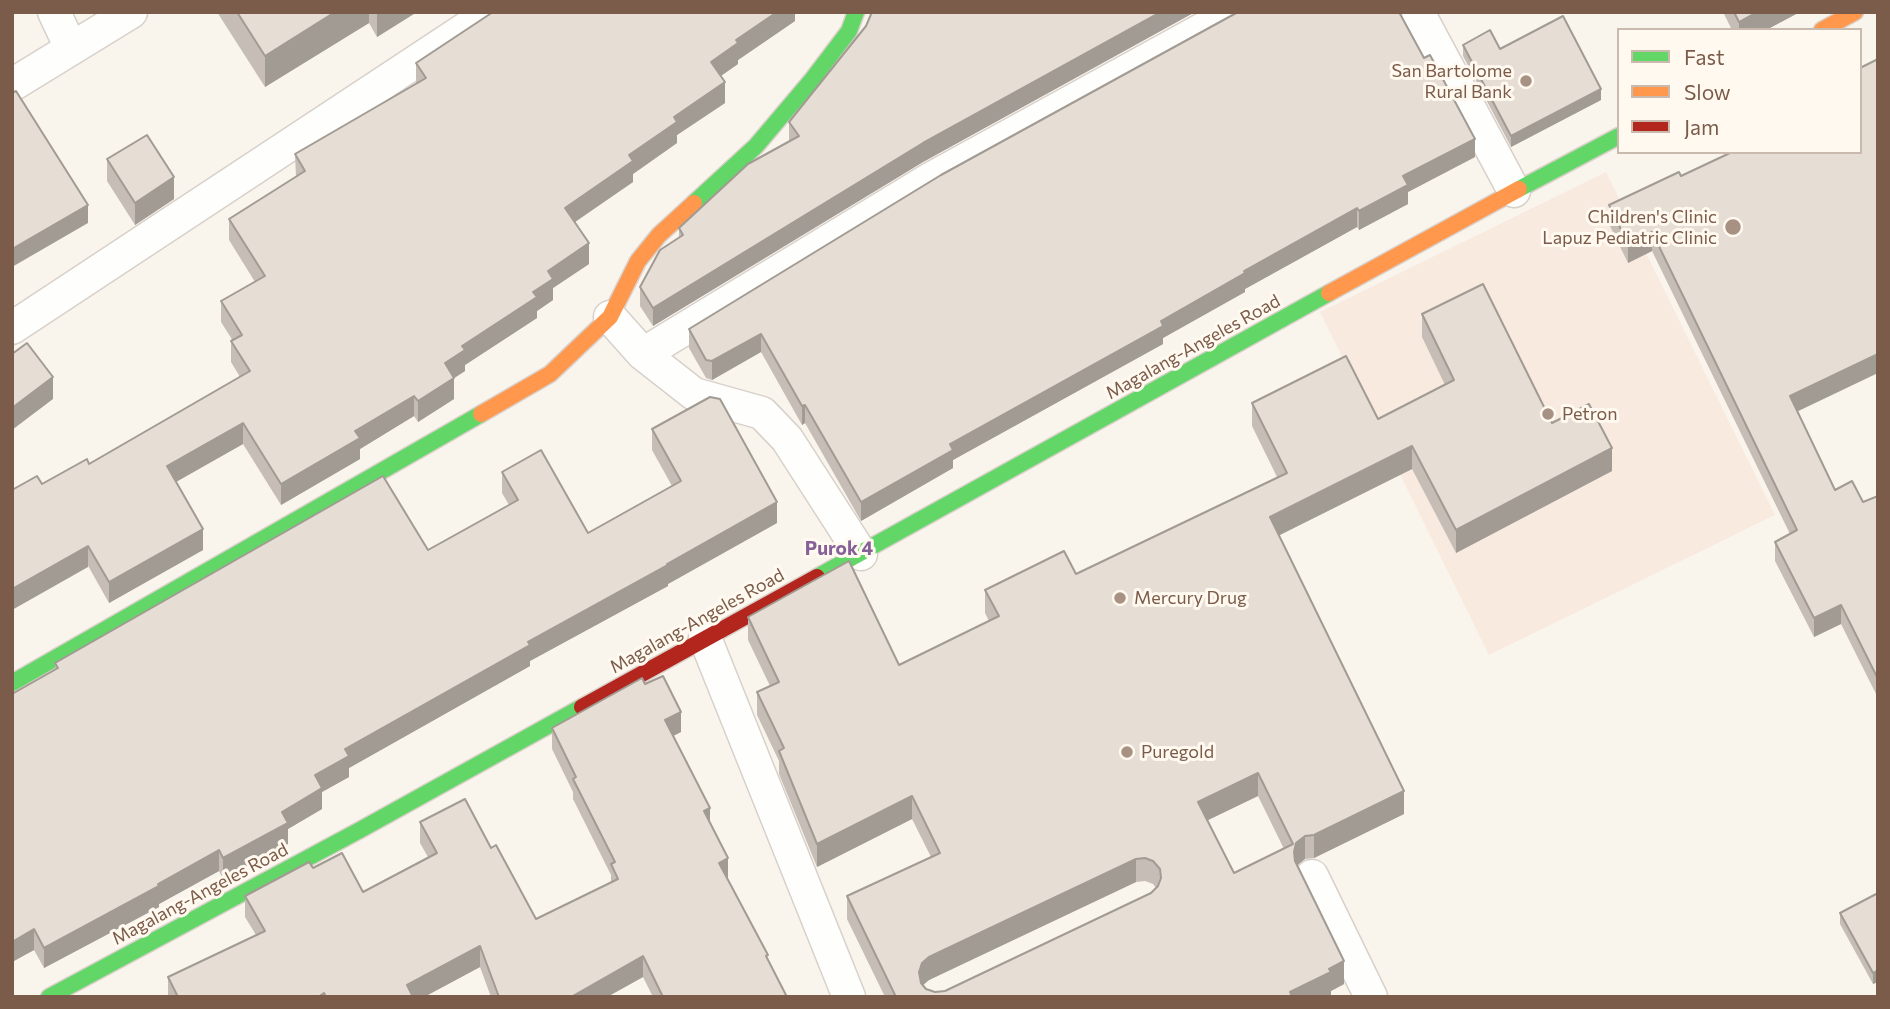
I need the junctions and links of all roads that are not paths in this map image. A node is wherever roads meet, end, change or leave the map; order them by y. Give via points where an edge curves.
1 (54, 12) edge
2 (131, 12) edge
3 (491, 12) edge
4 (856, 12) edge
5 (1234, 12) edge
6 (1418, 12) edge
7 (1855, 12) edge
8 (1826, 28) edge
9 (71, 48) junction
10 (12, 85) edge
11 (1617, 137) edge
12 (1514, 191) junction
13 (610, 317) junction
14 (12, 328) edge
15 (643, 354) junction
16 (861, 554) junction
17 (705, 638) junction
18 (12, 683) edge
19 (1312, 876) dead end
20 (49, 997) edge
21 (849, 997) edge
22 (1371, 997) edge

1 - 9 street
2 - 9 street
3 - 14 street
4 - 13 main road via 849,30 819,71 756,146 667,227 638,261
5 - 15 street via 932,178
6 - 12 street
7 - 8 main road
9 - 10 street
11 - 12 main road, Magalang-Angeles Road
12 - 16 main road, Magalang-Angeles Road
13 - 15 street
13 - 18 main road via 550,374
15 - 16 street via 694,394 762,412 787,439
16 - 17 main road, Magalang-Angeles Road
17 - 20 main road, Magalang-Angeles Road
17 - 21 street
19 - 22 street

